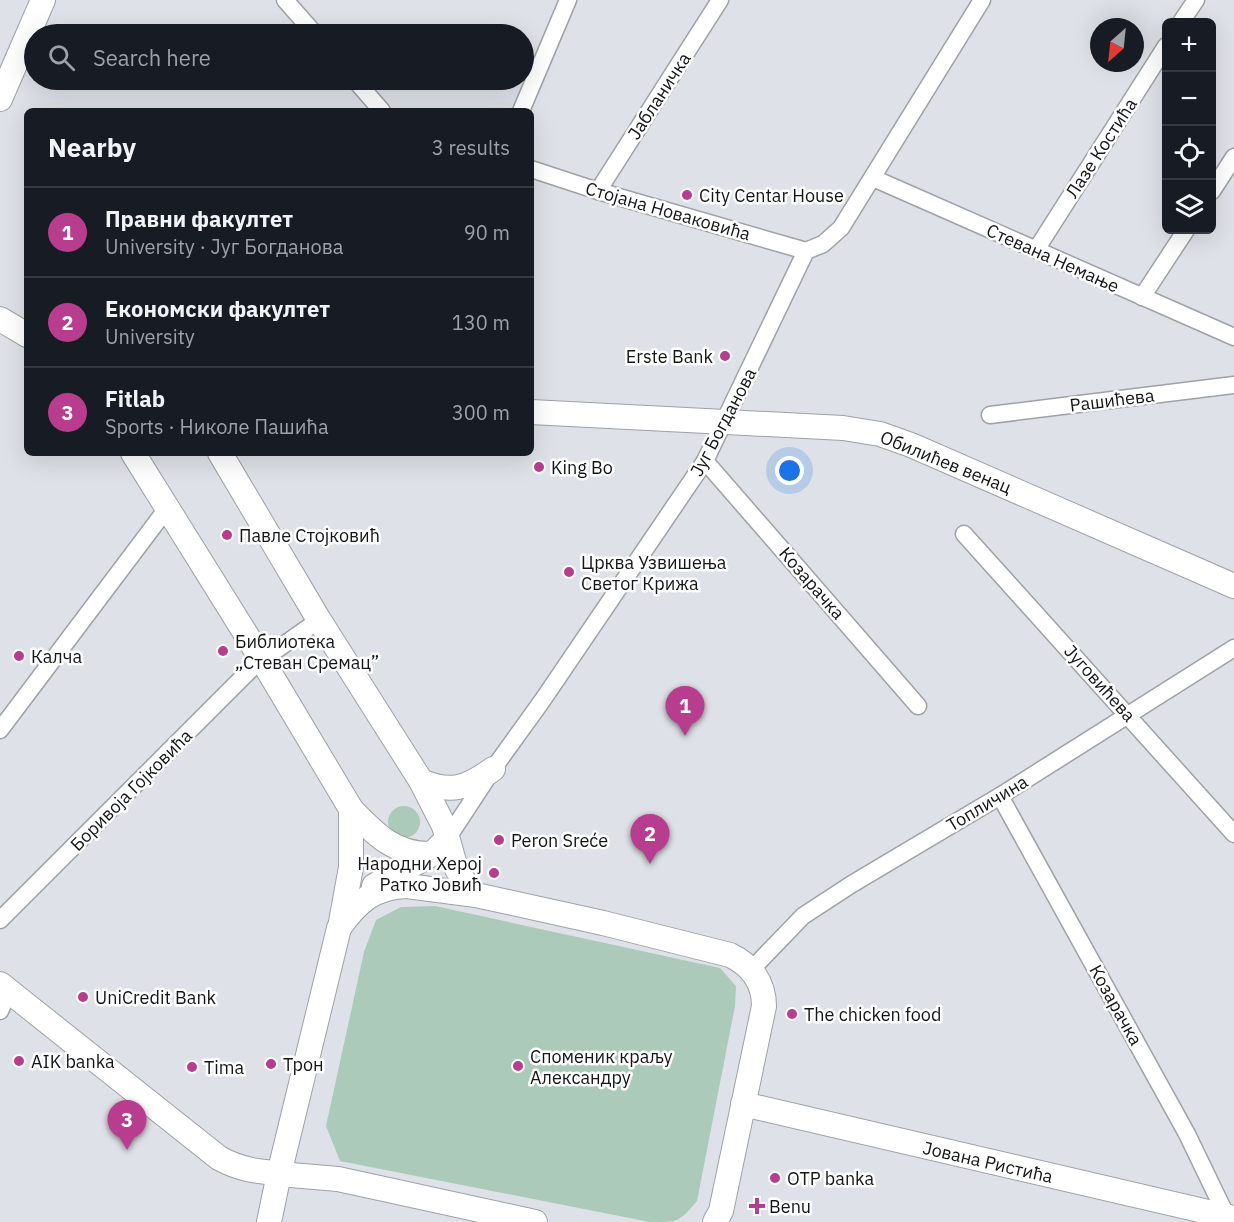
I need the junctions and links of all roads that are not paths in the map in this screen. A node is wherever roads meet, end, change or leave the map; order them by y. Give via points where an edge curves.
1 (285, 0) edge
2 (568, 0) edge
3 (720, 0) edge
4 (982, 0) edge
5 (1196, 0) edge
6 (38, 2) edge
7 (1184, 18) edge
8 (29, 24) edge
9 (306, 24) edge
10 (24, 38) edge
11 (1162, 54) edge
12 (534, 80) edge
13 (364, 90) edge
14 (530, 90) edge
15 (0, 99) edge
16 (379, 108) edge
17 (522, 108) edge
18 (1234, 157) edge
19 (534, 170) edge
20 (873, 178) junction
21 (1216, 185) edge
22 (598, 191) junction
23 (1183, 234) edge
24 (1036, 250) junction
25 (806, 251) junction
26 (1142, 297) junction
27 (0, 312) edge
28 (24, 317) edge
29 (0, 319) edge
30 (24, 333) edge
31 (1234, 337) edge
32 (1234, 385) edge
33 (534, 412) edge
34 (990, 415) dead end
35 (725, 423) junction
36 (136, 456) edge
37 (222, 456) edge
38 (705, 461) junction
39 (168, 507) junction
40 (963, 534) dead end
41 (1234, 586) edge
42 (319, 620) junction
43 (1234, 648) edge
44 (262, 660) junction
45 (918, 705) dead end
46 (1128, 715) junction
47 (0, 730) edge
48 (493, 769) junction
49 (421, 781) junction
50 (1000, 796) junction
51 (351, 809) junction
52 (1234, 834) edge
53 (440, 847) junction
54 (476, 895) junction
55 (358, 904) junction
56 (0, 920) edge
57 (339, 928) junction
58 (751, 970) junction
59 (3, 995) edge
60 (743, 1104) junction
61 (280, 1173) junction
62 (1230, 1217) edge
63 (269, 1222) edge
64 (535, 1222) edge
65 (715, 1222) edge

1 - 9 street
2 - 12 street
3 - 22 street, Јабланичка
4 - 20 street
5 - 7 street
6 - 8 street
10 - 15 street
11 - 24 street, Лазе Костића
13 - 16 street
14 - 17 street
18 - 21 street
19 - 22 street, Стојана Новаковића
20 - 24 street, Стевана Немање
20 - 25 street via 841,228 823,244
22 - 25 street, Стојана Новаковића
23 - 26 street
24 - 26 street, Стевана Немање
25 - 35 street, Југ Богданова
26 - 31 street, Стевана Немање
27 - 28 street
29 - 30 street
32 - 34 street, Рашићева
33 - 35 street, Обилићев венац
35 - 38 street, Југ Богданова
35 - 41 street, Обилићев венац via 843,428 880,434
36 - 39 street
37 - 42 street
38 - 45 street, Козарачка
38 - 48 street, Југ Богданова
39 - 44 street
39 - 47 street
40 - 46 street, Југовићева
42 - 44 street, Боривоја Гојковића
42 - 49 street
43 - 46 street, Топличина
44 - 51 street
44 - 56 street, Боривоја Гојковића
46 - 50 street, Топличина
46 - 52 street, Југовићева
48 - 49 street via 461,788 435,787
48 - 53 street, Југ Богданова
49 - 53 street via 440,816
50 - 58 street, Топличина via 803,916
50 - 62 street, Козарачка
51 - 53 street via 394,846 414,854
51 - 57 street via 351,867
53 - 54 street
53 - 55 street via 371,888
54 - 55 street via 397,886 376,892
54 - 58 street via 730,955
55 - 57 street
57 - 61 street
58 - 60 street via 762,985 764,1006
59 - 61 street via 219,1158 256,1172
60 - 62 street, Јована Ристића
60 - 65 street
61 - 63 street
61 - 64 street via 338,1179

